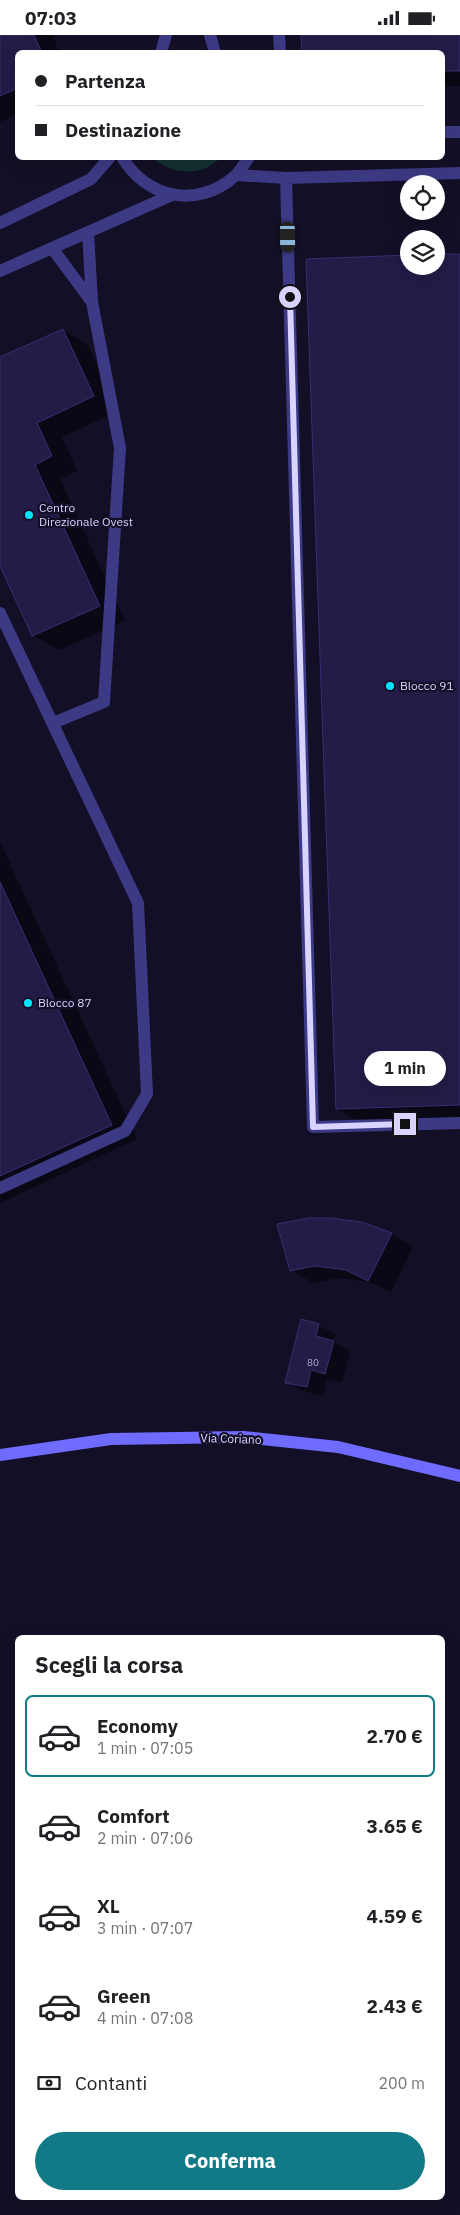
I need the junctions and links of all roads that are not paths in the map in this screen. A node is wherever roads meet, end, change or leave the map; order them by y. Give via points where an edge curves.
1 (166, 35) edge
2 (210, 35) edge
3 (279, 35) edge
4 (162, 50) edge
5 (214, 50) edge
6 (280, 50) edge
7 (445, 132) edge
8 (460, 132) edge
9 (107, 160) edge
10 (124, 160) edge
11 (247, 160) edge
12 (460, 173) edge
13 (236, 175) junction
14 (286, 178) junction
15 (172, 195) junction
16 (0, 223) edge
17 (88, 232) junction
18 (52, 248) junction
19 (0, 271) edge
20 (92, 302) junction
21 (0, 613) edge
22 (52, 723) junction
23 (460, 1123) edge
24 (0, 1188) edge
25 (0, 1455) edge
26 (460, 1476) edge

1 - 4 lane
2 - 5 lane
3 - 6 lane
7 - 8 lane
9 - 16 lane via 91,179
10 - 15 lane via 148,186
11 - 13 lane
12 - 14 lane
13 - 14 lane
13 - 15 lane via 218,188 196,195
14 - 23 lane via 313,1127
15 - 17 lane
17 - 18 lane
17 - 20 lane
18 - 19 lane
18 - 20 lane
20 - 22 lane via 120,448 104,702
21 - 22 lane
22 - 24 lane via 138,903 147,1094 125,1131
25 - 26 main road, Via Coriano via 111,1439 243,1437 338,1447

